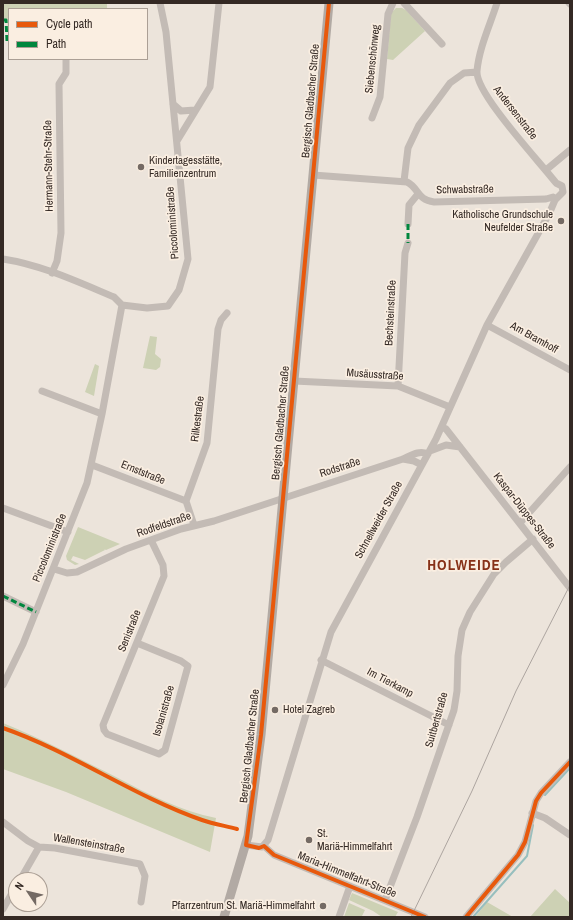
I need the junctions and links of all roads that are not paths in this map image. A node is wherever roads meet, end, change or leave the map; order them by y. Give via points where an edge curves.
1 (160, 3) edge
2 (219, 3) edge
3 (329, 3) edge
4 (393, 3) edge
5 (404, 3) edge
6 (497, 3) edge
7 (442, 44) dead end
8 (66, 60) edge
9 (477, 72) junction
10 (173, 104) junction
11 (195, 110) junction
12 (372, 118) dead end
13 (177, 142) junction
14 (570, 150) edge
15 (546, 170) junction
16 (313, 175) junction
17 (404, 181) junction
18 (556, 183) junction
19 (566, 193) edge
20 (418, 194) junction
21 (554, 198) junction
22 (408, 224) dead end
23 (408, 243) dead end
24 (3, 259) edge
25 (52, 273) junction
26 (122, 305) junction
27 (226, 313) dead end
28 (487, 325) junction
29 (570, 370) edge
30 (294, 381) junction
31 (398, 386) junction
32 (42, 391) dead end
33 (450, 407) junction
34 (102, 414) junction
35 (442, 427) junction
36 (461, 447) junction
37 (429, 452) junction
38 (403, 459) junction
39 (92, 465) junction
40 (422, 465) junction
41 (570, 467) edge
42 (283, 498) junction
43 (186, 501) junction
44 (3, 508) edge
45 (520, 523) junction
46 (194, 525) junction
47 (68, 532) junction
48 (151, 540) junction
49 (533, 540) junction
50 (54, 568) junction
51 (570, 588) edge
52 (3, 596) edge
53 (36, 612) junction
54 (137, 643) junction
55 (321, 660) junction
56 (3, 685) edge
57 (449, 725) junction
58 (104, 730) joint
59 (570, 762) edge
60 (532, 813) junction
61 (3, 822) edge
62 (570, 835) edge
63 (246, 845) junction
64 (264, 846) junction
65 (39, 847) junction
66 (25, 872) edge
67 (350, 886) junction
68 (8, 900) edge
69 (385, 900) junction
70 (141, 902) dead end
71 (3, 909) edge
72 (224, 917) edge
73 (339, 917) edge
74 (425, 917) edge
75 (466, 917) edge

1 - 10 street, Piccoloministraße via 166,32
2 - 11 street via 211,82
3 - 16 main road, Bergisch Gladbacher Straße
4 - 12 street, Siebenschönweg via 388,14 380,97
5 - 7 street
6 - 9 street
8 - 25 street, Hermann-Stehr-Straße via 66,73 59,84 61,233 57,260
9 - 15 street, Andersenstraße via 478,80 492,103
9 - 17 street via 464,73 450,83 419,125 408,148
10 - 11 street via 181,111
10 - 13 street, Piccoloministraße
11 - 13 street
13 - 26 street, Piccoloministraße via 188,252 184,276 168,306 146,308
14 - 15 street
15 - 18 street, Andersenstraße
16 - 17 street via 356,180
16 - 30 main road, Bergisch Gladbacher Straße
17 - 20 street, Schwabstraße via 411,184
18 - 19 street, Andersenstraße via 562,186
18 - 21 street
19 - 21 street, Andersenstraße
20 - 21 street, Schwabstraße via 426,200 437,202
20 - 22 street via 409,205
21 - 28 street, Schnellweider Straße via 549,214
23 - 31 street, Bechsteinstraße via 405,253
24 - 25 street
25 - 26 street via 114,297
26 - 34 street, Piccoloministraße
27 - 43 street, Rilkestraße via 218,329 207,443
28 - 29 street, Am Bramhoff
28 - 33 street, Schnellweider Straße
30 - 31 street, Musäusstraße
30 - 42 main road, Bergisch Gladbacher Straße
31 - 33 street, Musäusstraße
32 - 34 street
33 - 35 street, Schnellweider Straße
34 - 39 street, Piccoloministraße
35 - 36 street, Kaspar-Düppes-Straße
35 - 37 street, Schnellweider Straße
36 - 37 street via 446,444
36 - 45 street, Kaspar-Düppes-Straße
37 - 38 street, Rodstraße via 420,452
37 - 40 street, Schnellweider Straße
38 - 40 street
38 - 42 street, Rodstraße
39 - 43 street, Ernststraße
39 - 47 street, Piccoloministraße
40 - 55 street, Schnellweider Straße via 341,611 327,640
41 - 45 street
42 - 46 street, Rodfeldstraße
42 - 63 main road, Bergisch Gladbacher Straße via 261,734
43 - 46 street
44 - 47 street
45 - 49 street, Kaspar-Düppes-Straße
46 - 48 street, Rodfeldstraße
47 - 50 street, Piccoloministraße
48 - 50 street, Rodfeldstraße via 78,572 67,573
48 - 54 street, Senistraße via 165,573
49 - 51 street, Kaspar-Düppes-Straße
49 - 57 street, Suitbertstraße via 494,574 464,623 460,636 456,701
50 - 53 street, Piccoloministraße
52 - 53 street
53 - 56 street, Piccoloministraße
54 - 58 street, Senistraße via 103,725
54 - 58 street, Isolanistraße via 188,666 165,750 163,753 155,754 107,734
55 - 57 street, Im Tierkamp
55 - 64 street, Schnellweider Straße via 270,835
57 - 69 street, Suitbertstraße
59 - 60 street via 541,792
60 - 62 street via 545,818
60 - 75 street via 522,849
61 - 65 street, Wallensteinstraße
63 - 64 street via 259,848
63 - 72 main road, Bergisch Gladbacher Straße
64 - 67 street, Maria-Himmelfahrt-Straße via 274,855
65 - 66 street
65 - 70 street, Wallensteinstraße via 140,864 145,876
67 - 69 street, Maria-Himmelfahrt-Straße
67 - 73 street
68 - 71 street
69 - 74 street, Maria-Himmelfahrt-Straße

